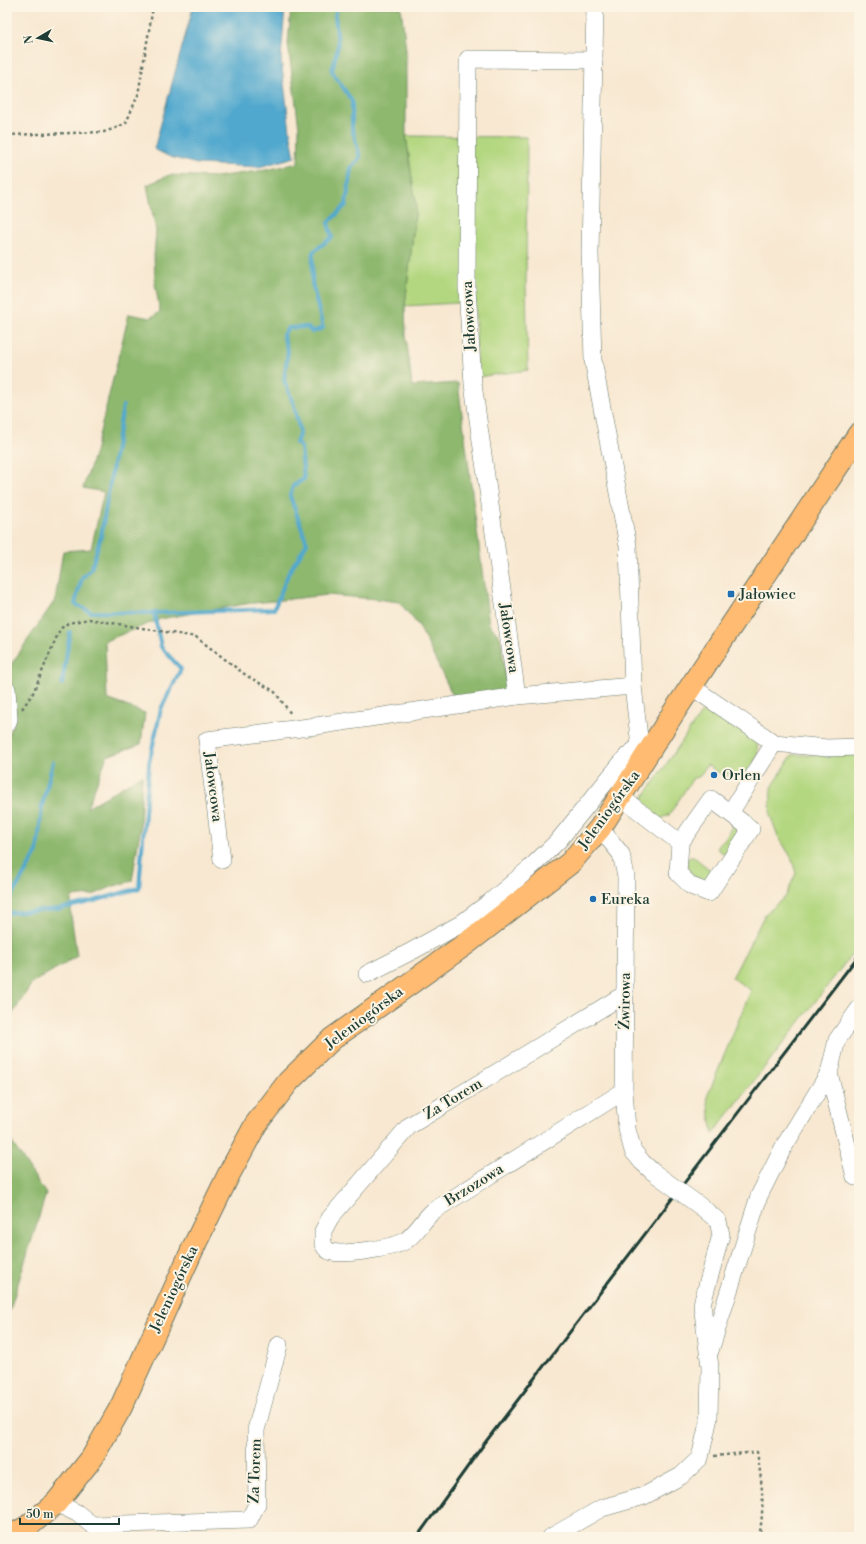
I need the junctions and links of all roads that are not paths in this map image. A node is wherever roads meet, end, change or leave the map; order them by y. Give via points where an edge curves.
1 (595, 7) edge
2 (594, 60) junction
3 (859, 434) edge
4 (634, 686) junction
5 (692, 687) junction
6 (7, 689) edge
7 (517, 696) junction
8 (8, 722) edge
9 (774, 744) junction
10 (859, 747) edge
11 (643, 752) junction
12 (621, 797) junction
13 (730, 813) junction
14 (600, 828) junction
15 (680, 843) junction
16 (222, 860) dead end
17 (367, 974) dead end
18 (625, 994) junction
19 (859, 1009) edge
20 (829, 1073) junction
21 (624, 1091) junction
22 (855, 1177) dead end
23 (323, 1244) joint
24 (279, 1345) dead end
25 (709, 1356) junction
26 (56, 1503) junction
27 (92, 1531) edge
28 (9, 1537) edge
29 (551, 1537) edge

1 - 2 street
2 - 4 street via 590,253 593,360 628,546
2 - 7 street, Jałowcowa via 468,59 467,288 473,384
3 - 5 main road, Jeleniogórska
4 - 7 street, Jałowcowa
4 - 11 street
5 - 9 street
5 - 11 main road, Jeleniogórska
6 - 8 street
7 - 16 street, Jałowcowa via 207,740
9 - 10 street via 827,748
9 - 13 street
11 - 12 main road, Jeleniogórska
11 - 17 street via 627,756 558,841 490,902 459,925
12 - 14 main road, Jeleniogórska
12 - 15 street
13 - 15 street via 711,799
13 - 15 street via 751,829 709,894 691,886 678,873
14 - 18 street, Żwirowa via 621,854 626,876
14 - 26 main road, Jeleniogórska via 570,863 468,943 332,1039 289,1081 256,1124 229,1174 120,1407 92,1458
18 - 21 street, Żwirowa
18 - 23 street, Za Torem via 409,1126 330,1218 322,1231
19 - 20 street via 837,1040
20 - 22 street
20 - 25 street via 783,1148 759,1196
21 - 23 street, Brzozowa via 433,1211 412,1236 404,1241 388,1246 338,1253 329,1251
21 - 25 street, Żwirowa, bridge via 630,1145 638,1158 718,1221 722,1235 702,1304
24 - 27 street, Za Torem via 256,1430 257,1504 249,1520
25 - 29 street via 709,1418 700,1458 681,1476 644,1496 602,1508
26 - 27 street, Za Torem via 77,1513
26 - 28 main road, Jeleniogórska via 27,1527

